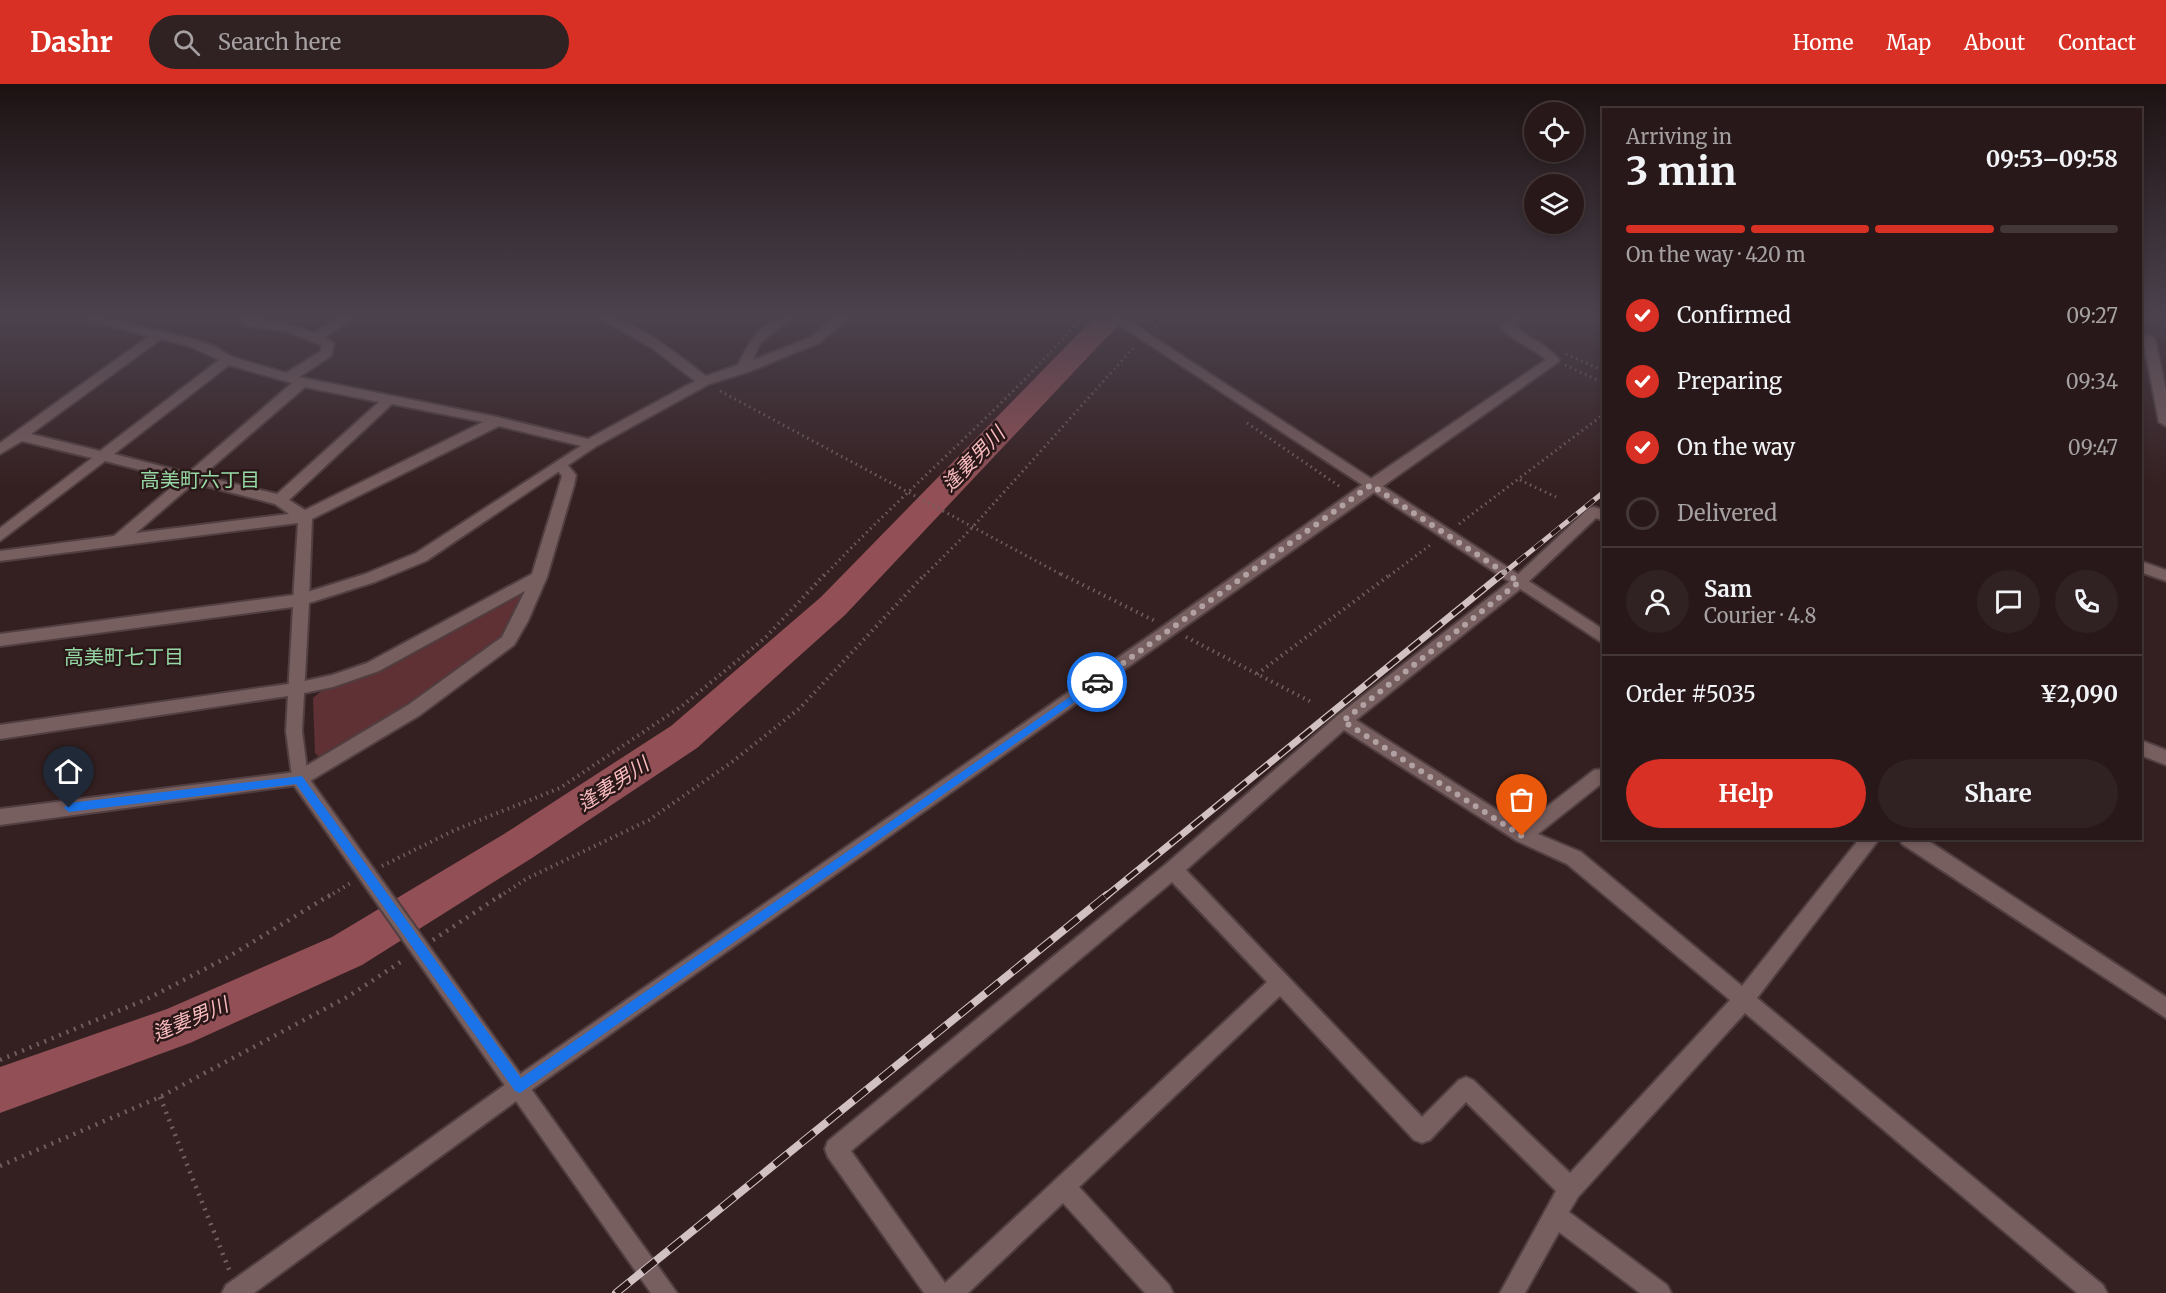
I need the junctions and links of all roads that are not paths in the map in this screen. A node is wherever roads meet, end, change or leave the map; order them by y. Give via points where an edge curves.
1 (108, 372) edge
2 (211, 372) edge
3 (269, 372) edge
4 (304, 372) edge
5 (693, 372) edge
6 (732, 372) edge
7 (1198, 372) edge
8 (1525, 372) edge
9 (2154, 372) edge
10 (295, 380) junction
11 (704, 381) junction
12 (390, 399) junction
13 (497, 421) junction
14 (2166, 422) edge
15 (21, 436) junction
16 (590, 444) junction
17 (0, 450) edge
18 (101, 457) junction
19 (561, 466) junction
20 (189, 478) junction
21 (1371, 485) junction
22 (280, 500) junction
23 (1602, 515) edge
24 (304, 518) junction
25 (0, 536) edge
26 (119, 540) junction
27 (0, 556) edge
28 (2142, 567) edge
29 (2166, 576) edge
30 (539, 577) junction
31 (1519, 582) junction
32 (301, 600) junction
33 (1602, 637) edge
34 (0, 640) edge
35 (295, 689) junction
36 (1343, 721) junction
37 (0, 732) edge
38 (2142, 748) edge
39 (2166, 758) edge
40 (1602, 776) edge
41 (298, 779) junction
42 (0, 816) edge
43 (1522, 836) junction
44 (1869, 840) edge
45 (1911, 840) edge
46 (1173, 870) junction
47 (1280, 983) junction
48 (1743, 1000) junction
49 (2166, 1008) edge
50 (520, 1086) junction
51 (1063, 1186) junction
52 (1570, 1189) junction
53 (1555, 1215) junction
54 (236, 1292) edge
55 (665, 1293) edge
56 (938, 1293) edge
57 (951, 1293) edge
58 (1161, 1293) edge
59 (1512, 1293) edge
60 (1659, 1293) edge
61 (2095, 1293) edge

1 - 15 street
2 - 18 street
3 - 10 street
4 - 10 street
5 - 11 street
6 - 11 street
7 - 21 street
8 - 21 street
9 - 14 street
10 - 12 street
10 - 20 street
11 - 16 street
12 - 13 street
12 - 22 street
13 - 16 street
13 - 24 street
15 - 17 street
15 - 18 street
16 - 19 street
18 - 20 street
18 - 25 street
19 - 30 street via 569,475
19 - 32 street via 421,557
20 - 22 street
20 - 26 street
21 - 31 street
21 - 50 street
22 - 24 street
23 - 31 street via 1594,512
24 - 26 street
24 - 32 street
26 - 27 street
28 - 29 street
30 - 35 street via 373,667
30 - 41 street via 508,641 414,710
31 - 33 street
31 - 36 street
32 - 34 street
32 - 35 street
35 - 37 street
35 - 41 street
36 - 43 street
36 - 46 street
38 - 39 street
40 - 43 street
41 - 42 street
41 - 50 street
43 - 48 street via 1574,858
44 - 48 street
45 - 49 street
46 - 47 street
46 - 56 street via 836,1149
47 - 51 street
47 - 52 street via 1422,1132 1466,1087
48 - 52 street
48 - 61 street
50 - 54 street
50 - 55 street
51 - 57 street
51 - 58 street
52 - 53 street
53 - 59 street
53 - 60 street

